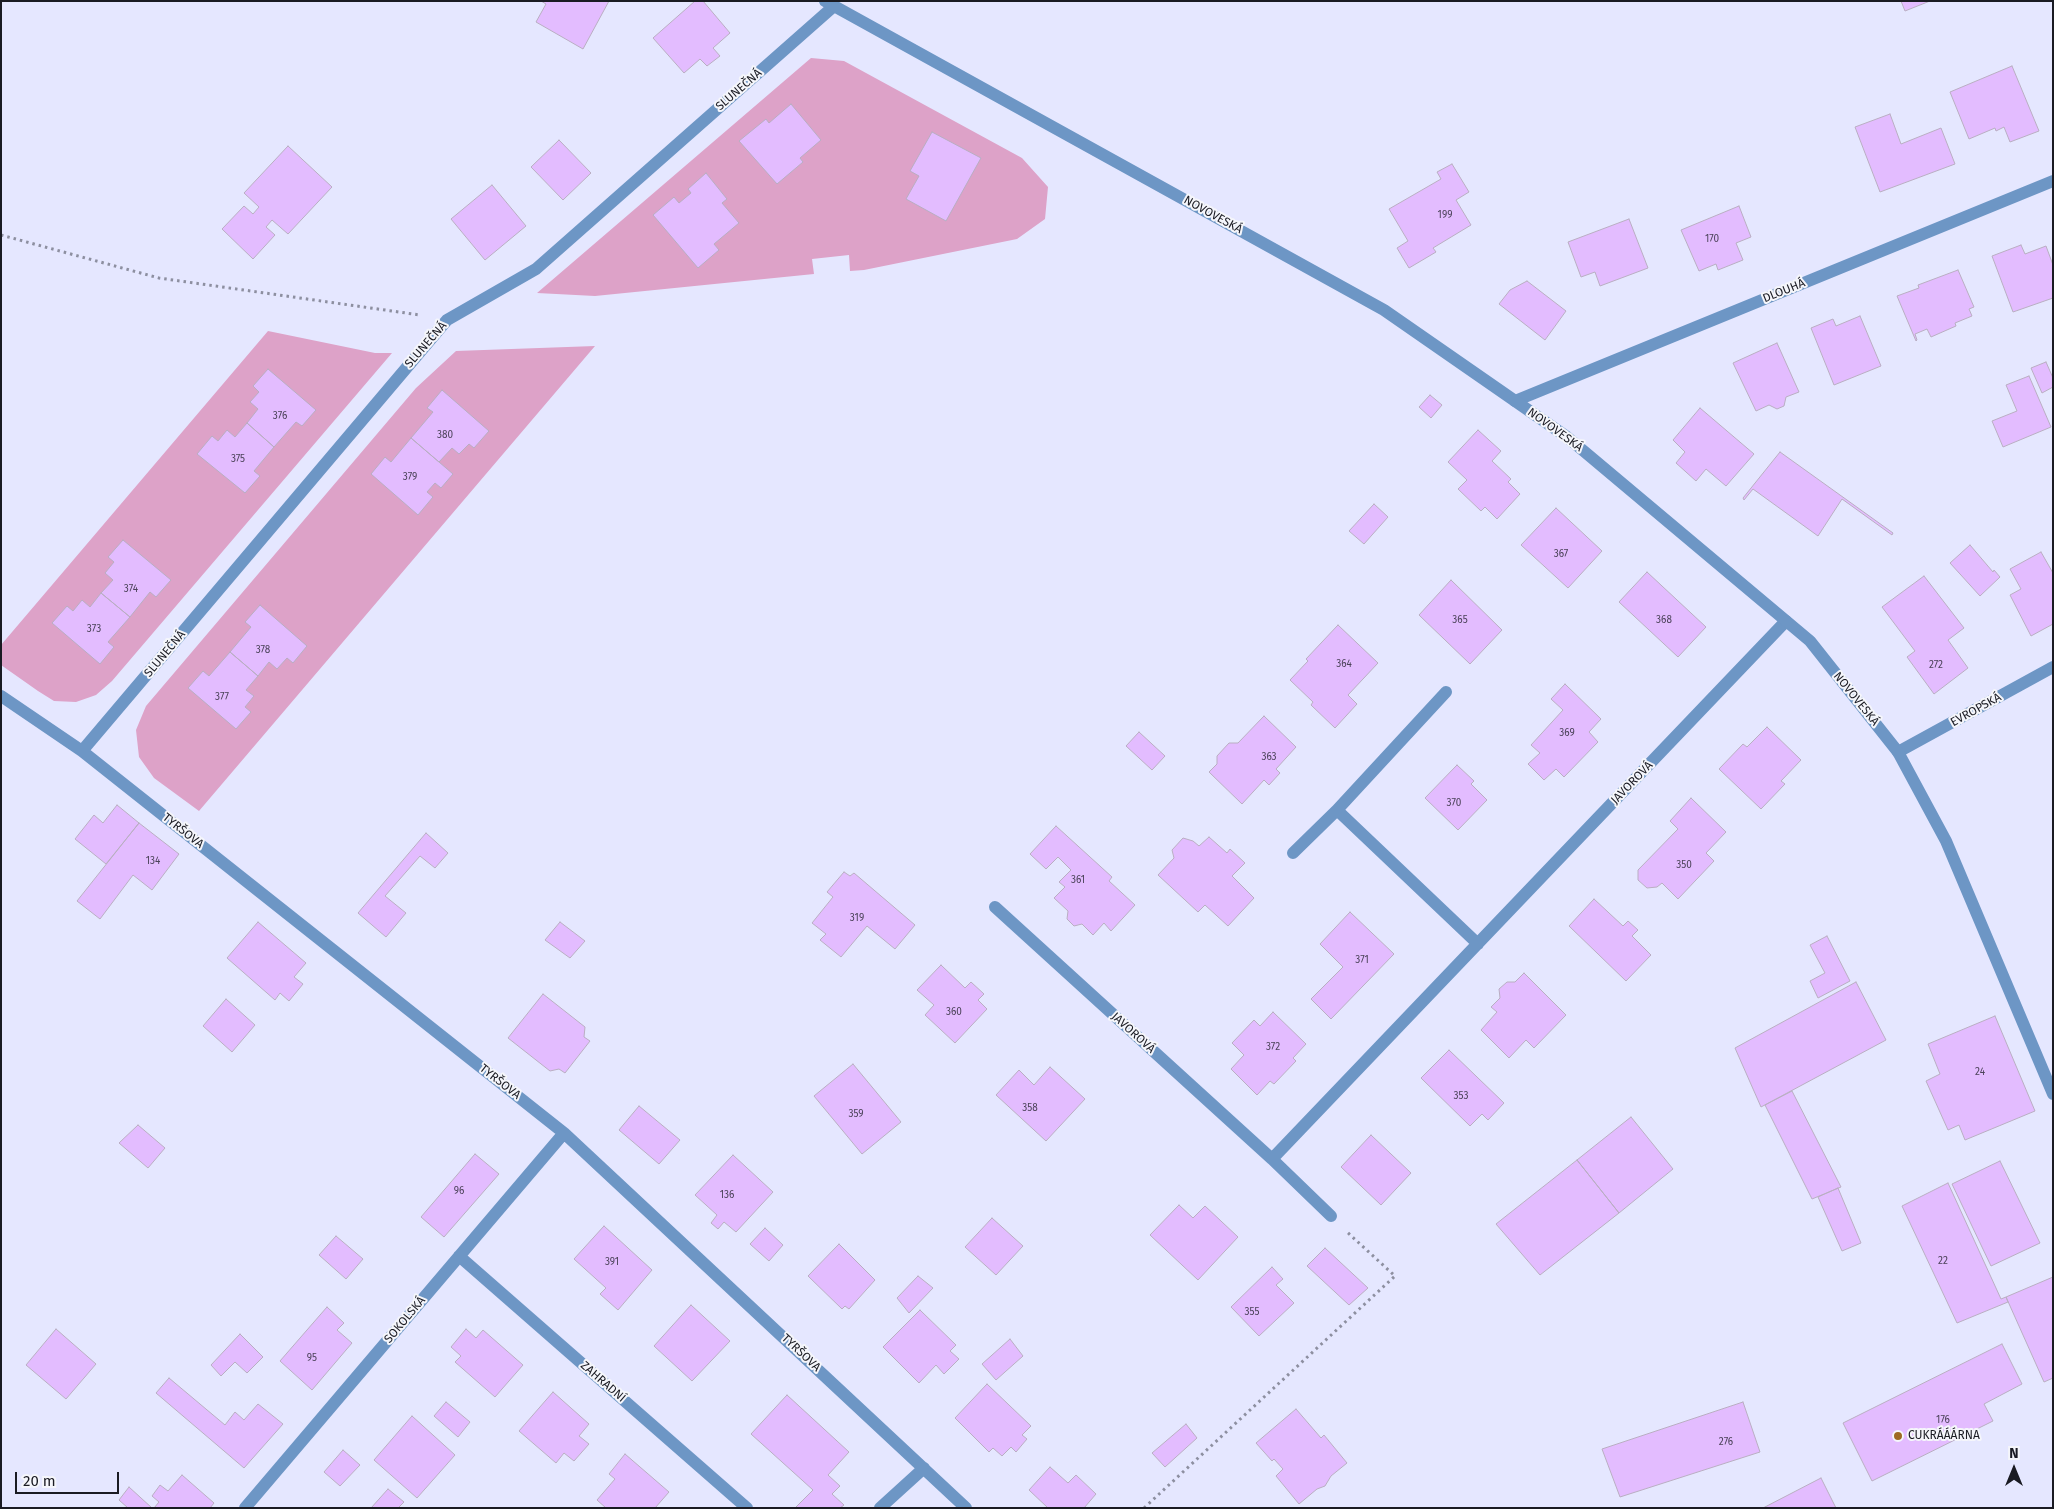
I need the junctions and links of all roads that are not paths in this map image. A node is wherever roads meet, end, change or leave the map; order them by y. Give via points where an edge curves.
1 (830, 4) edge
2 (2053, 181) edge
3 (1516, 402) junction
4 (1786, 621) junction
5 (2053, 667) edge
6 (1446, 692) dead end
7 (1, 696) edge
8 (82, 751) junction
9 (1898, 752) junction
10 (1337, 810) junction
11 (1293, 853) dead end
12 (995, 906) dead end
13 (1478, 944) junction
14 (2053, 1094) edge
15 (564, 1133) junction
16 (1272, 1159) junction
17 (1331, 1216) road end
18 (459, 1256) junction
19 (924, 1468) junction
20 (245, 1508) edge
21 (746, 1508) edge
22 (880, 1508) edge
23 (966, 1508) edge

1 - 3 street, NOVOVESKÁ via 1384,310
1 - 8 street, SLUNEČNÁ via 536,269 447,320
2 - 3 street, DLOUHÁ
3 - 4 street, NOVOVESKÁ via 1567,437
4 - 9 street, NOVOVESKÁ via 1810,641
4 - 13 street, JAVOROVÁ
5 - 9 street, EVROPSKÁ
6 - 10 street
7 - 8 street, TYRŠOVA
8 - 15 street, TYRŠOVA
9 - 14 street, NOVOVESKÁ via 1946,841
10 - 11 street
10 - 13 street
12 - 16 street, JAVOROVÁ
13 - 16 street, JAVOROVÁ
15 - 18 street, SOKOLSKÁ
15 - 19 street, TYRŠOVA
16 - 17 street, JAVOROVÁ
18 - 20 street, SOKOLSKÁ
18 - 21 street, ZAHRADNÍ
19 - 22 street
19 - 23 street, TYRŠOVA

